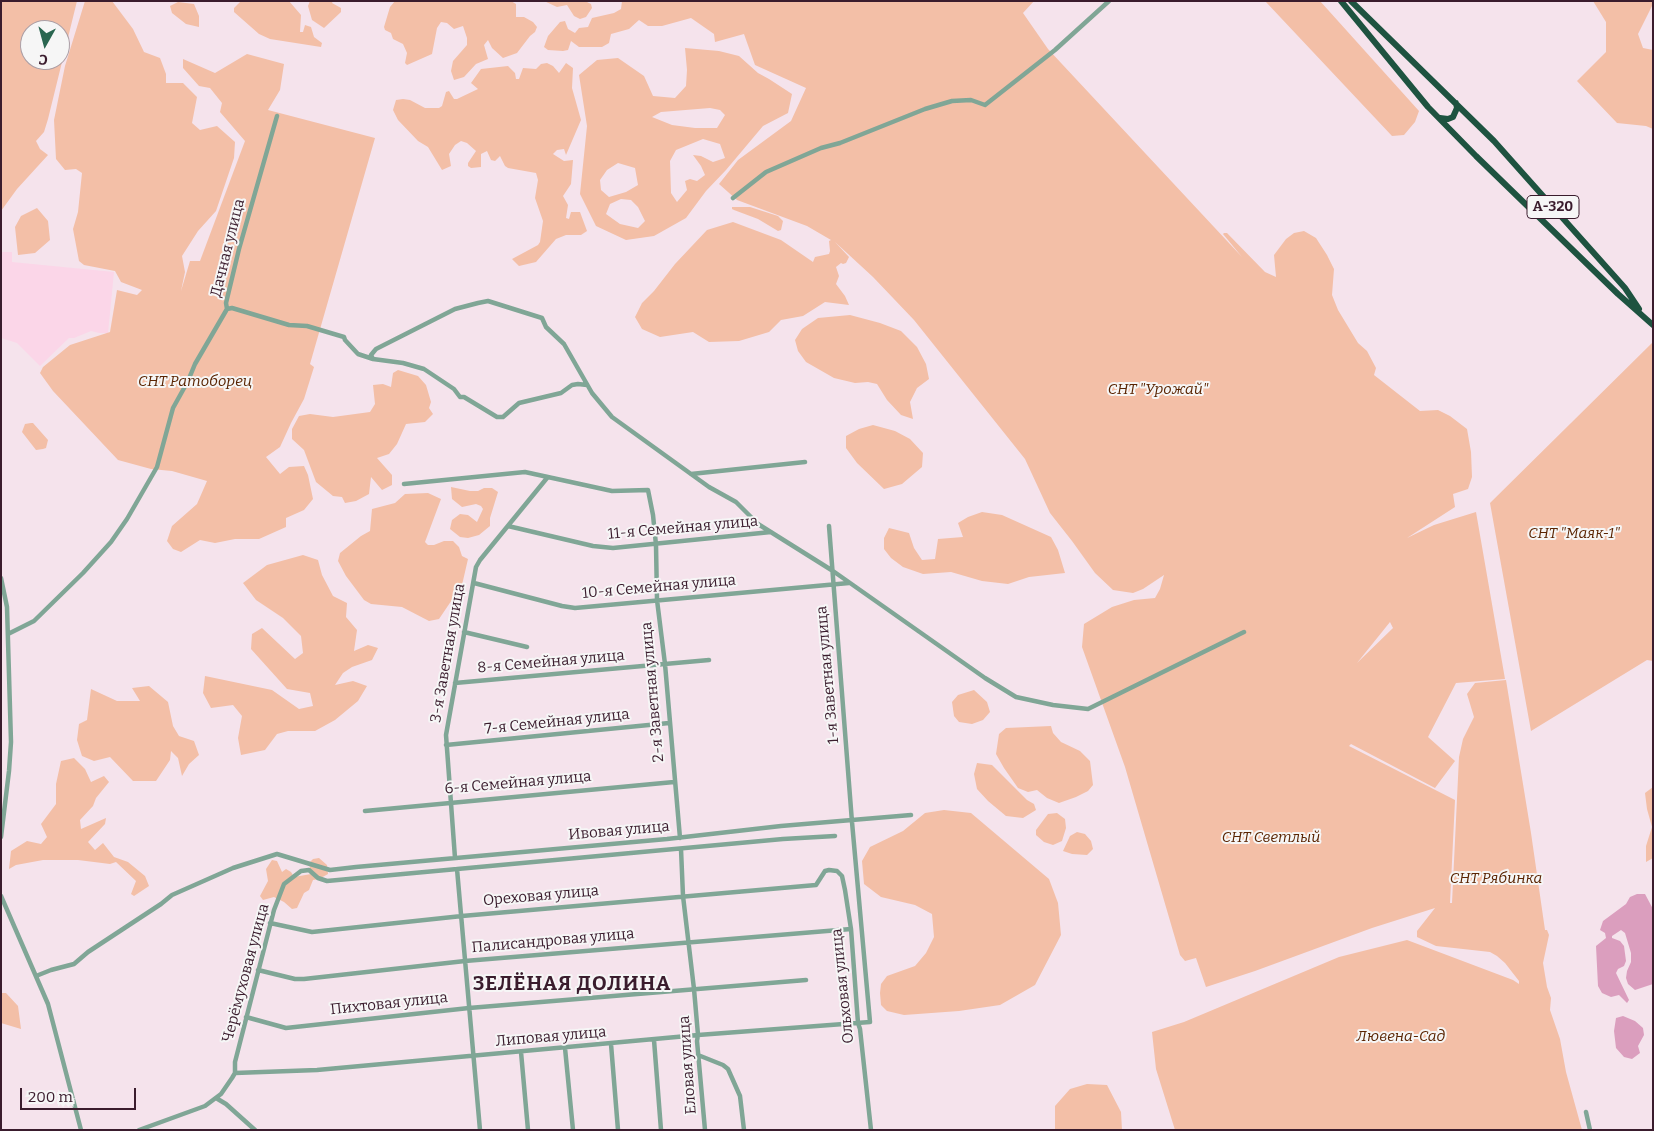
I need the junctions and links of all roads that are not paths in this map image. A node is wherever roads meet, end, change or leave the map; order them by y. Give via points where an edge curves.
1 (1109, 1) edge
2 (1341, 1) edge
3 (1351, 1) edge
4 (1456, 103) junction
5 (277, 116) dead end
6 (1438, 117) junction
7 (732, 198) dead end
8 (227, 309) junction
9 (1644, 316) junction
10 (1653, 325) edge
11 (373, 359) junction
12 (587, 385) junction
13 (805, 462) dead end
14 (534, 474) junction
15 (691, 474) junction
16 (547, 478) junction
17 (404, 484) dead end
18 (538, 490) junction
19 (508, 526) junction
20 (829, 526) dead end
21 (772, 532) junction
22 (656, 544) junction
23 (833, 571) junction
24 (1, 578) edge
25 (474, 582) junction
26 (850, 582) junction
27 (834, 583) junction
28 (657, 600) junction
29 (464, 632) junction
30 (1244, 632) dead end
31 (8, 634) junction
32 (527, 647) dead end
33 (709, 660) dead end
34 (665, 664) junction
35 (455, 683) junction
36 (669, 723) junction
37 (446, 745) junction
38 (674, 782) junction
39 (450, 802) junction
40 (365, 810) dead end
41 (911, 816) dead end
42 (852, 822) junction
43 (835, 836) dead end
44 (1, 837) edge
45 (680, 838) junction
46 (681, 849) junction
47 (455, 858) junction
48 (457, 869) junction
49 (286, 882) joint
50 (816, 885) joint
51 (1, 896) edge
52 (683, 896) junction
53 (462, 916) junction
54 (270, 923) junction
55 (851, 929) junction
56 (689, 941) junction
57 (465, 961) junction
58 (258, 970) junction
59 (36, 976) junction
60 (806, 980) dead end
61 (694, 989) junction
62 (468, 1008) junction
63 (246, 1018) junction
64 (870, 1022) joint
65 (858, 1023) junction
66 (698, 1035) junction
67 (654, 1040) junction
68 (611, 1044) junction
69 (565, 1048) junction
70 (521, 1052) junction
71 (698, 1055) junction
72 (473, 1056) junction
73 (235, 1073) junction
74 (216, 1098) junction
75 (1586, 1112) dead end
76 (81, 1130) edge
77 (139, 1130) edge
78 (255, 1130) edge
79 (480, 1130) edge
80 (528, 1130) edge
81 (573, 1130) edge
82 (618, 1130) edge
83 (661, 1130) edge
84 (705, 1130) edge
85 (744, 1130) edge
86 (871, 1130) edge
87 (1590, 1130) edge

1 - 7 street via 1055,50 985,105 971,100 952,101 924,109 766,172
2 - 6 highway, А-320
3 - 4 highway, А-320
4 - 6 highway via 1452,117
4 - 9 highway, А-320 via 1625,288
5 - 8 street, Дачная улица via 239,249
6 - 9 highway, А-320
8 - 11 street via 344,337 358,354
8 - 31 street, Дачная улица via 178,397 157,467 131,513 83,573 34,621
9 - 10 highway, А-320
11 - 12 street via 424,370 497,417 503,417 520,403 561,393 578,384
11 - 12 street via 371,355 376,349 428,321 455,309 488,301 542,318 546,327 564,344
12 - 15 street via 612,417
13 - 15 street
14 - 16 street
14 - 17 street
14 - 18 street
15 - 21 street via 736,502 758,524
16 - 18 street, 3-я Заветная улица
16 - 22 street, 2-я Заветная улица via 612,491 648,490
18 - 19 street, 3-я Заветная улица
19 - 22 street, 11-я Семейная улица via 600,547
19 - 25 street, 3-я Заветная улица via 480,560
20 - 23 street, 1-я Заветная улица
21 - 22 street, 11-я Семейная улица
21 - 23 street
22 - 28 street, 2-я Заветная улица
23 - 26 street
23 - 27 street, 1-я Заветная улица
24 - 31 street
25 - 28 street, 10-я Семейная улица via 569,607
25 - 29 street, 3-я Заветная улица
26 - 27 street, 10-я Семейная улица
26 - 30 street via 985,678 1016,696 1079,708 1088,709 1104,702
27 - 28 street, 10-я Семейная улица
27 - 42 street, 1-я Заветная улица
28 - 34 street, 2-я Заветная улица
29 - 32 street
29 - 35 street, 3-я Заветная улица
31 - 44 street via 11,742
33 - 34 street, 8-я Семейная улица
34 - 35 street, 8-я Семейная улица
34 - 36 street, 2-я Заветная улица
35 - 37 street, 3-я Заветная улица
36 - 37 street, 7-я Семейная улица
36 - 38 street, 2-я Заветная улица
37 - 39 street, 3-я Заветная улица
38 - 39 street, 6-я Семейная улица
38 - 45 street, 2-я Заветная улица
39 - 40 street, 6-я Семейная улица
39 - 47 street, 3-я Заветная улица
41 - 42 street, Ивовая улица
42 - 45 street, Ивовая улица via 781,826
42 - 64 street, 1-я Заветная улица
43 - 46 street, Ивовая улица
45 - 47 street, Ивовая улица
46 - 48 street, Ивовая улица
46 - 52 street, Еловая улица
47 - 59 street, Ивовая улица via 330,870 277,854 233,868 172,895 74,964
48 - 49 street, Ивовая улица via 327,880 304,870
48 - 53 street
49 - 54 street, Черёмуховая улица
50 - 52 street, Ореховая улица
50 - 55 street, Ольховая улица via 825,871 840,873
51 - 59 street
52 - 53 street, Ореховая улица
52 - 56 street, Еловая улица
53 - 54 street, Ореховая улица via 312,932
53 - 57 street
54 - 58 street, Черёмуховая улица
55 - 56 street, Палисандровая улица
55 - 65 street, Ольховая улица
56 - 57 street, Палисандровая улица
56 - 61 street, Еловая улица
57 - 58 street, Палисандровая улица via 300,979
57 - 62 street
58 - 63 street, Черёмуховая улица
59 - 76 street via 53,1019
60 - 61 street, Пихтовая улица
61 - 62 street, Пихтовая улица
61 - 66 street, Еловая улица
62 - 63 street, Пихтовая улица via 286,1028
62 - 72 street
63 - 73 street, Черёмуховая улица
64 - 65 street, Липовая улица
65 - 66 street, Липовая улица
65 - 86 street, Ольховая улица
66 - 67 street, Липовая улица
66 - 71 street, Еловая улица
67 - 68 street, Липовая улица
67 - 83 street
68 - 69 street, Липовая улица
68 - 82 street
69 - 70 street, Липовая улица
69 - 81 street
70 - 72 street, Липовая улица
70 - 80 street
71 - 84 street, Еловая улица
71 - 85 street via 728,1069 740,1096
72 - 73 street, Липовая улица via 317,1070
72 - 79 street
73 - 74 street
74 - 77 street via 205,1106
74 - 78 street
75 - 87 street

